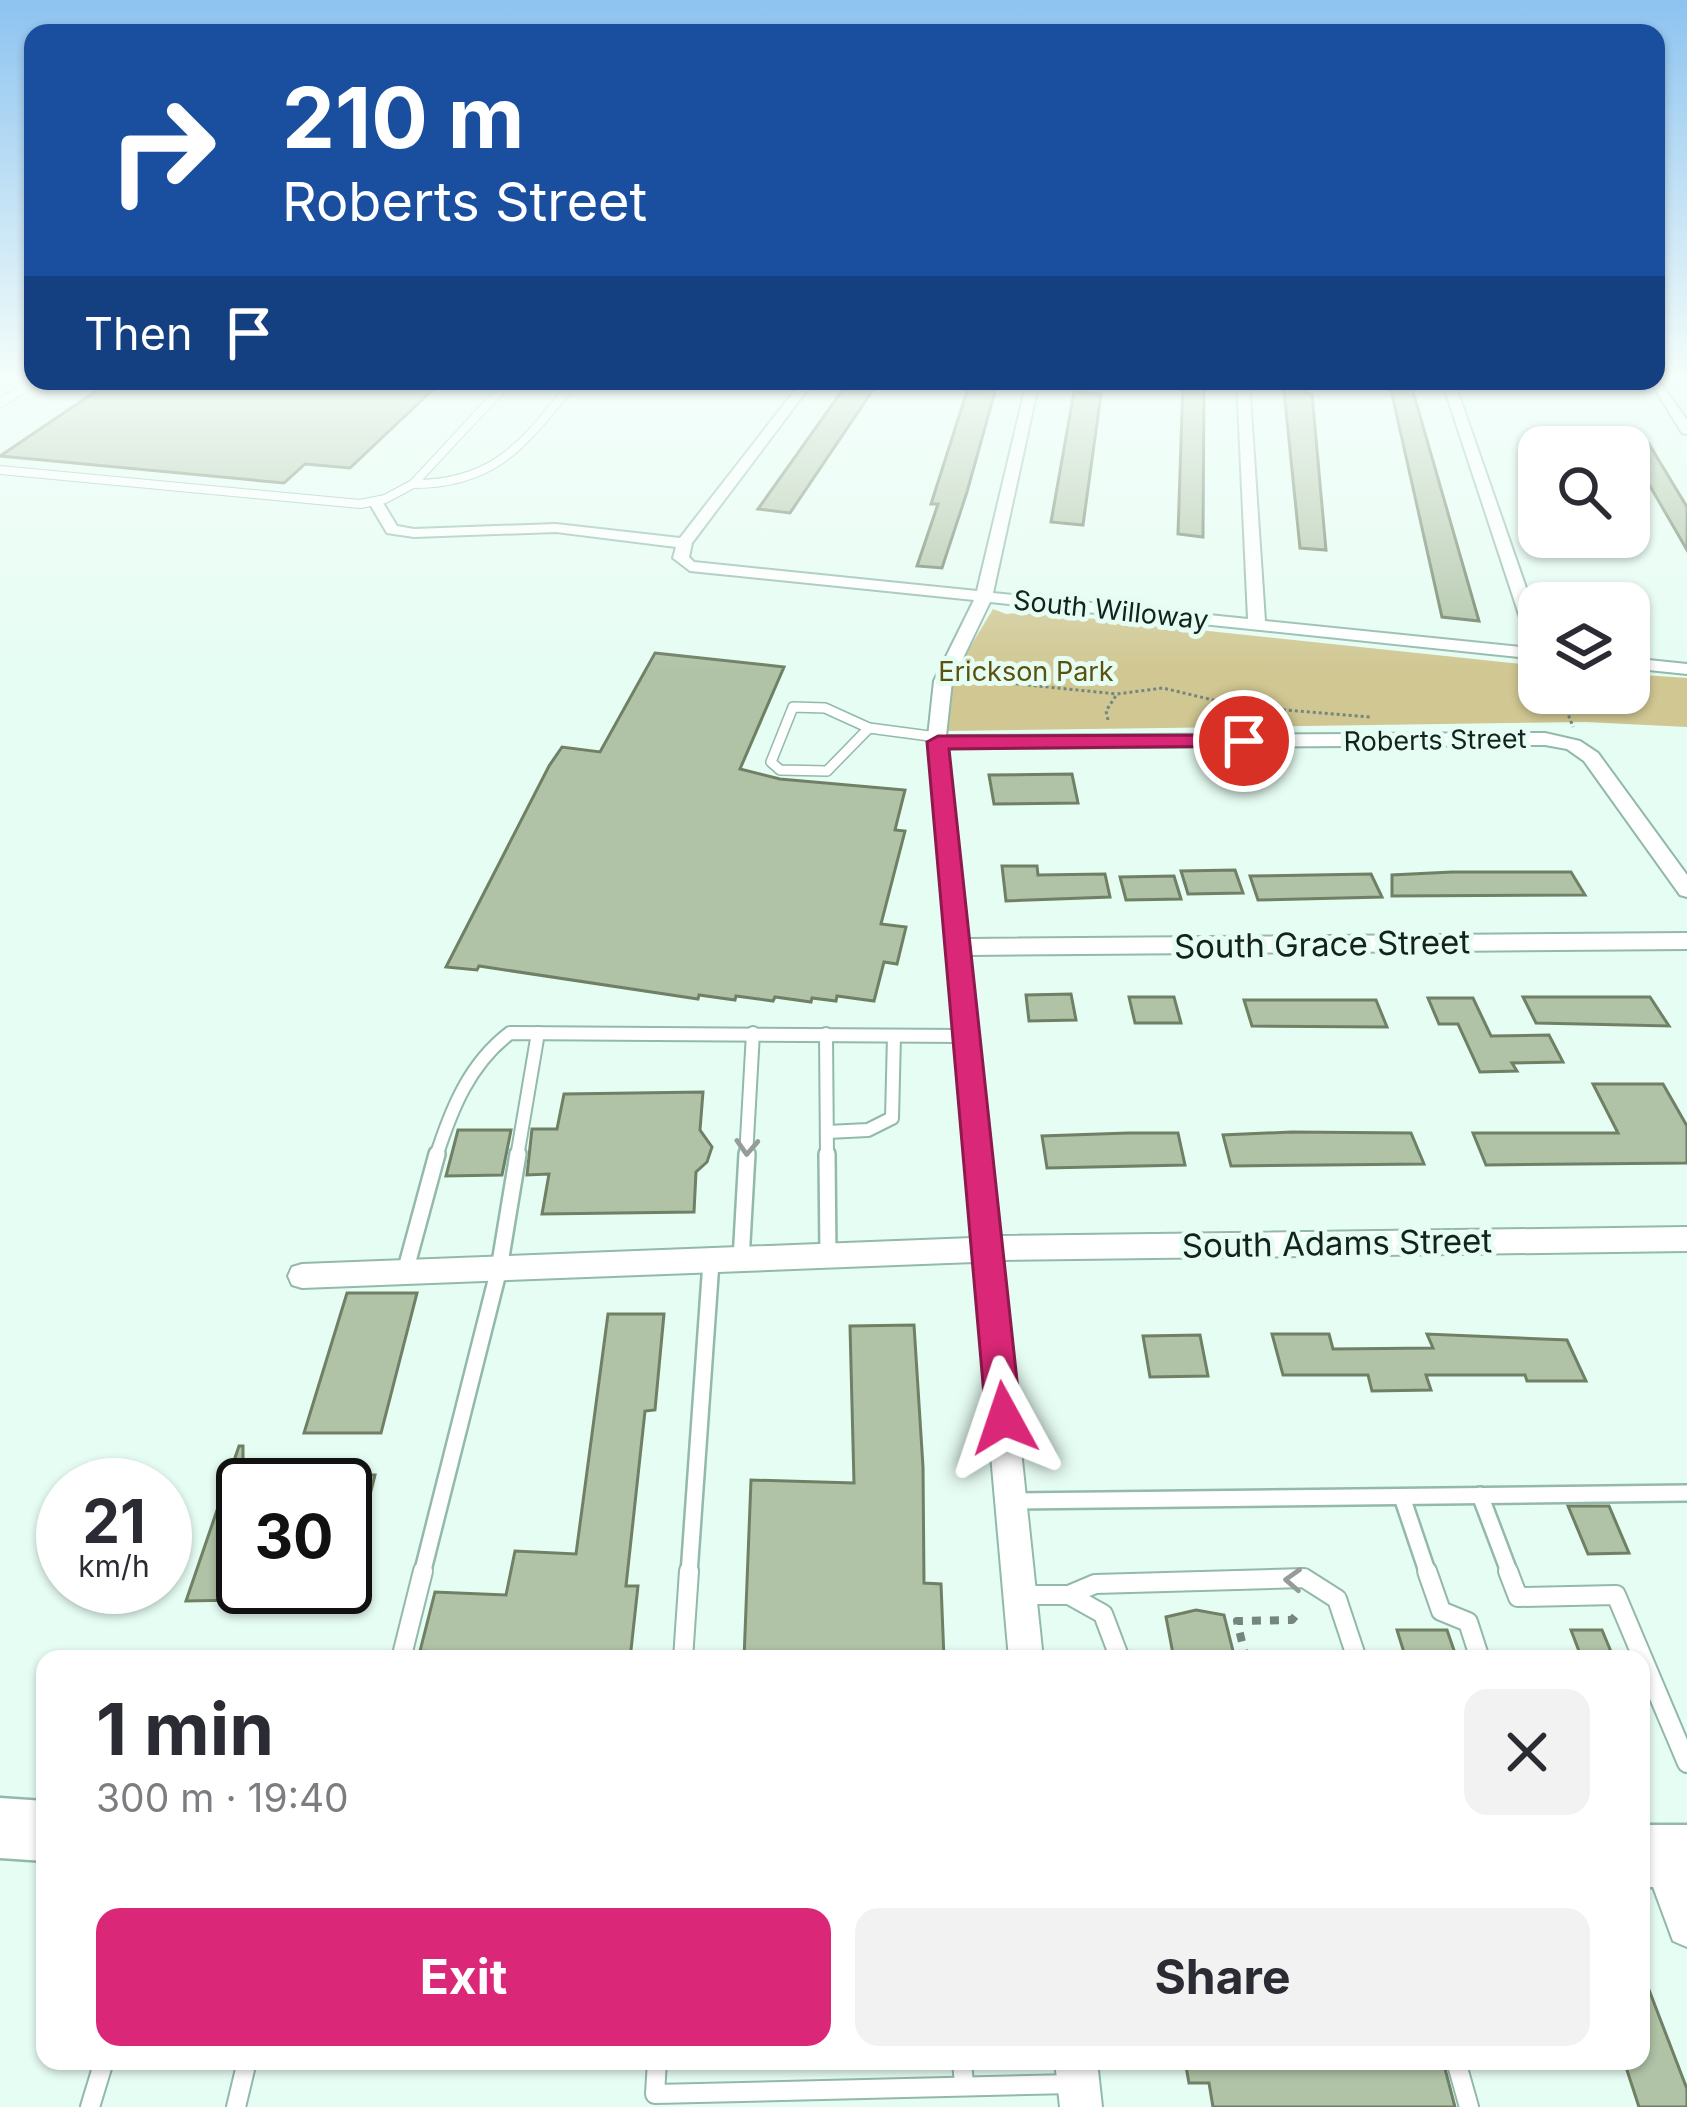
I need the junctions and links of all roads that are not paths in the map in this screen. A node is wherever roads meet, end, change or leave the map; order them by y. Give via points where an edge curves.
1 (53, 475) edge
2 (421, 475) edge
3 (477, 475) edge
4 (736, 475) edge
5 (1012, 475) edge
6 (1248, 475) edge
7 (1480, 475) edge
8 (413, 484) junction
9 (374, 501) junction
10 (684, 543) junction
11 (1518, 589) edge
12 (984, 597) junction
13 (1257, 625) junction
14 (1518, 650) edge
15 (1650, 665) edge
16 (1687, 669) edge
17 (869, 728) junction
18 (937, 740) junction
19 (1687, 890) edge
20 (1687, 941) edge
21 (957, 947) junction
22 (538, 1033) junction
23 (754, 1034) junction
24 (826, 1034) junction
25 (894, 1036) junction
26 (965, 1036) junction
27 (827, 1132) junction
28 (1687, 1239) edge
29 (988, 1250) junction
30 (828, 1258) junction
31 (741, 1261) junction
32 (712, 1262) junction
33 (499, 1269) junction
34 (405, 1272) junction
35 (302, 1276) dead end
36 (1687, 1493) edge
37 (1480, 1496) junction
38 (1402, 1497) junction
39 (1011, 1502) junction
40 (1020, 1595) junction
41 (1070, 1595) junction
42 (403, 1650) edge
43 (684, 1650) edge
44 (1025, 1650) edge
45 (1117, 1650) edge
46 (1355, 1650) edge
47 (1477, 1650) edge
48 (1639, 1650) edge
49 (1650, 1675) edge
50 (1687, 1763) edge
51 (0, 1828) edge
52 (36, 1830) edge
53 (1663, 1856) edge
54 (1687, 1928) edge
55 (101, 2070) edge
56 (245, 2070) edge
57 (656, 2070) edge
58 (963, 2070) edge
59 (1458, 2070) edge
60 (1079, 2084) edge
61 (964, 2085) junction
62 (90, 2107) edge
63 (236, 2107) edge
64 (1468, 2107) edge

1 - 9 lane
2 - 8 lane
3 - 8 lane via 457,486
4 - 10 street
5 - 12 street
6 - 13 street
7 - 11 street
8 - 9 lane
9 - 10 street via 392,530 414,533 556,528
10 - 12 street, South Willoway via 685,562 700,568
12 - 13 street, South Willoway
12 - 18 street via 944,681
13 - 14 street, South Willoway
15 - 16 street
17 - 17 lane via 835,708 794,707 771,762 780,770 827,771
17 - 18 lane
18 - 19 street, Roberts Street via 1567,738 1591,757
18 - 21 street
20 - 21 street, South Grace Street
21 - 26 street
22 - 23 lane
22 - 33 lane
22 - 34 lane via 510,1033 490,1047 447,1123
23 - 24 lane
23 -> 31 lane
24 - 25 lane
24 - 27 lane
25 - 26 lane
25 - 27 lane via 892,1118 868,1130
26 - 29 street
27 - 30 lane
28 - 29 street, South Adams Street
29 - 30 street, South Adams Street
29 - 39 street
30 - 31 street, South Adams Street
31 - 32 street, South Adams Street
32 - 33 street, South Adams Street
32 - 43 lane
33 - 34 street, South Adams Street
33 - 42 lane
34 - 35 street, South Adams Street
36 - 37 lane
37 - 38 lane
37 - 48 lane via 1518,1597 1616,1595
38 - 39 lane
38 - 47 lane via 1441,1611 1468,1622
39 - 40 street
40 - 41 lane
40 - 44 street
41 - 45 lane via 1103,1614
46 -> 41 lane via 1342,1601 1304,1578 1095,1584
49 - 50 lane
51 - 52 main road
53 - 54 street
55 - 62 lane
56 - 63 lane
57 - 61 lane via 655,2094
58 - 61 lane
59 - 64 lane
60 - 61 lane

